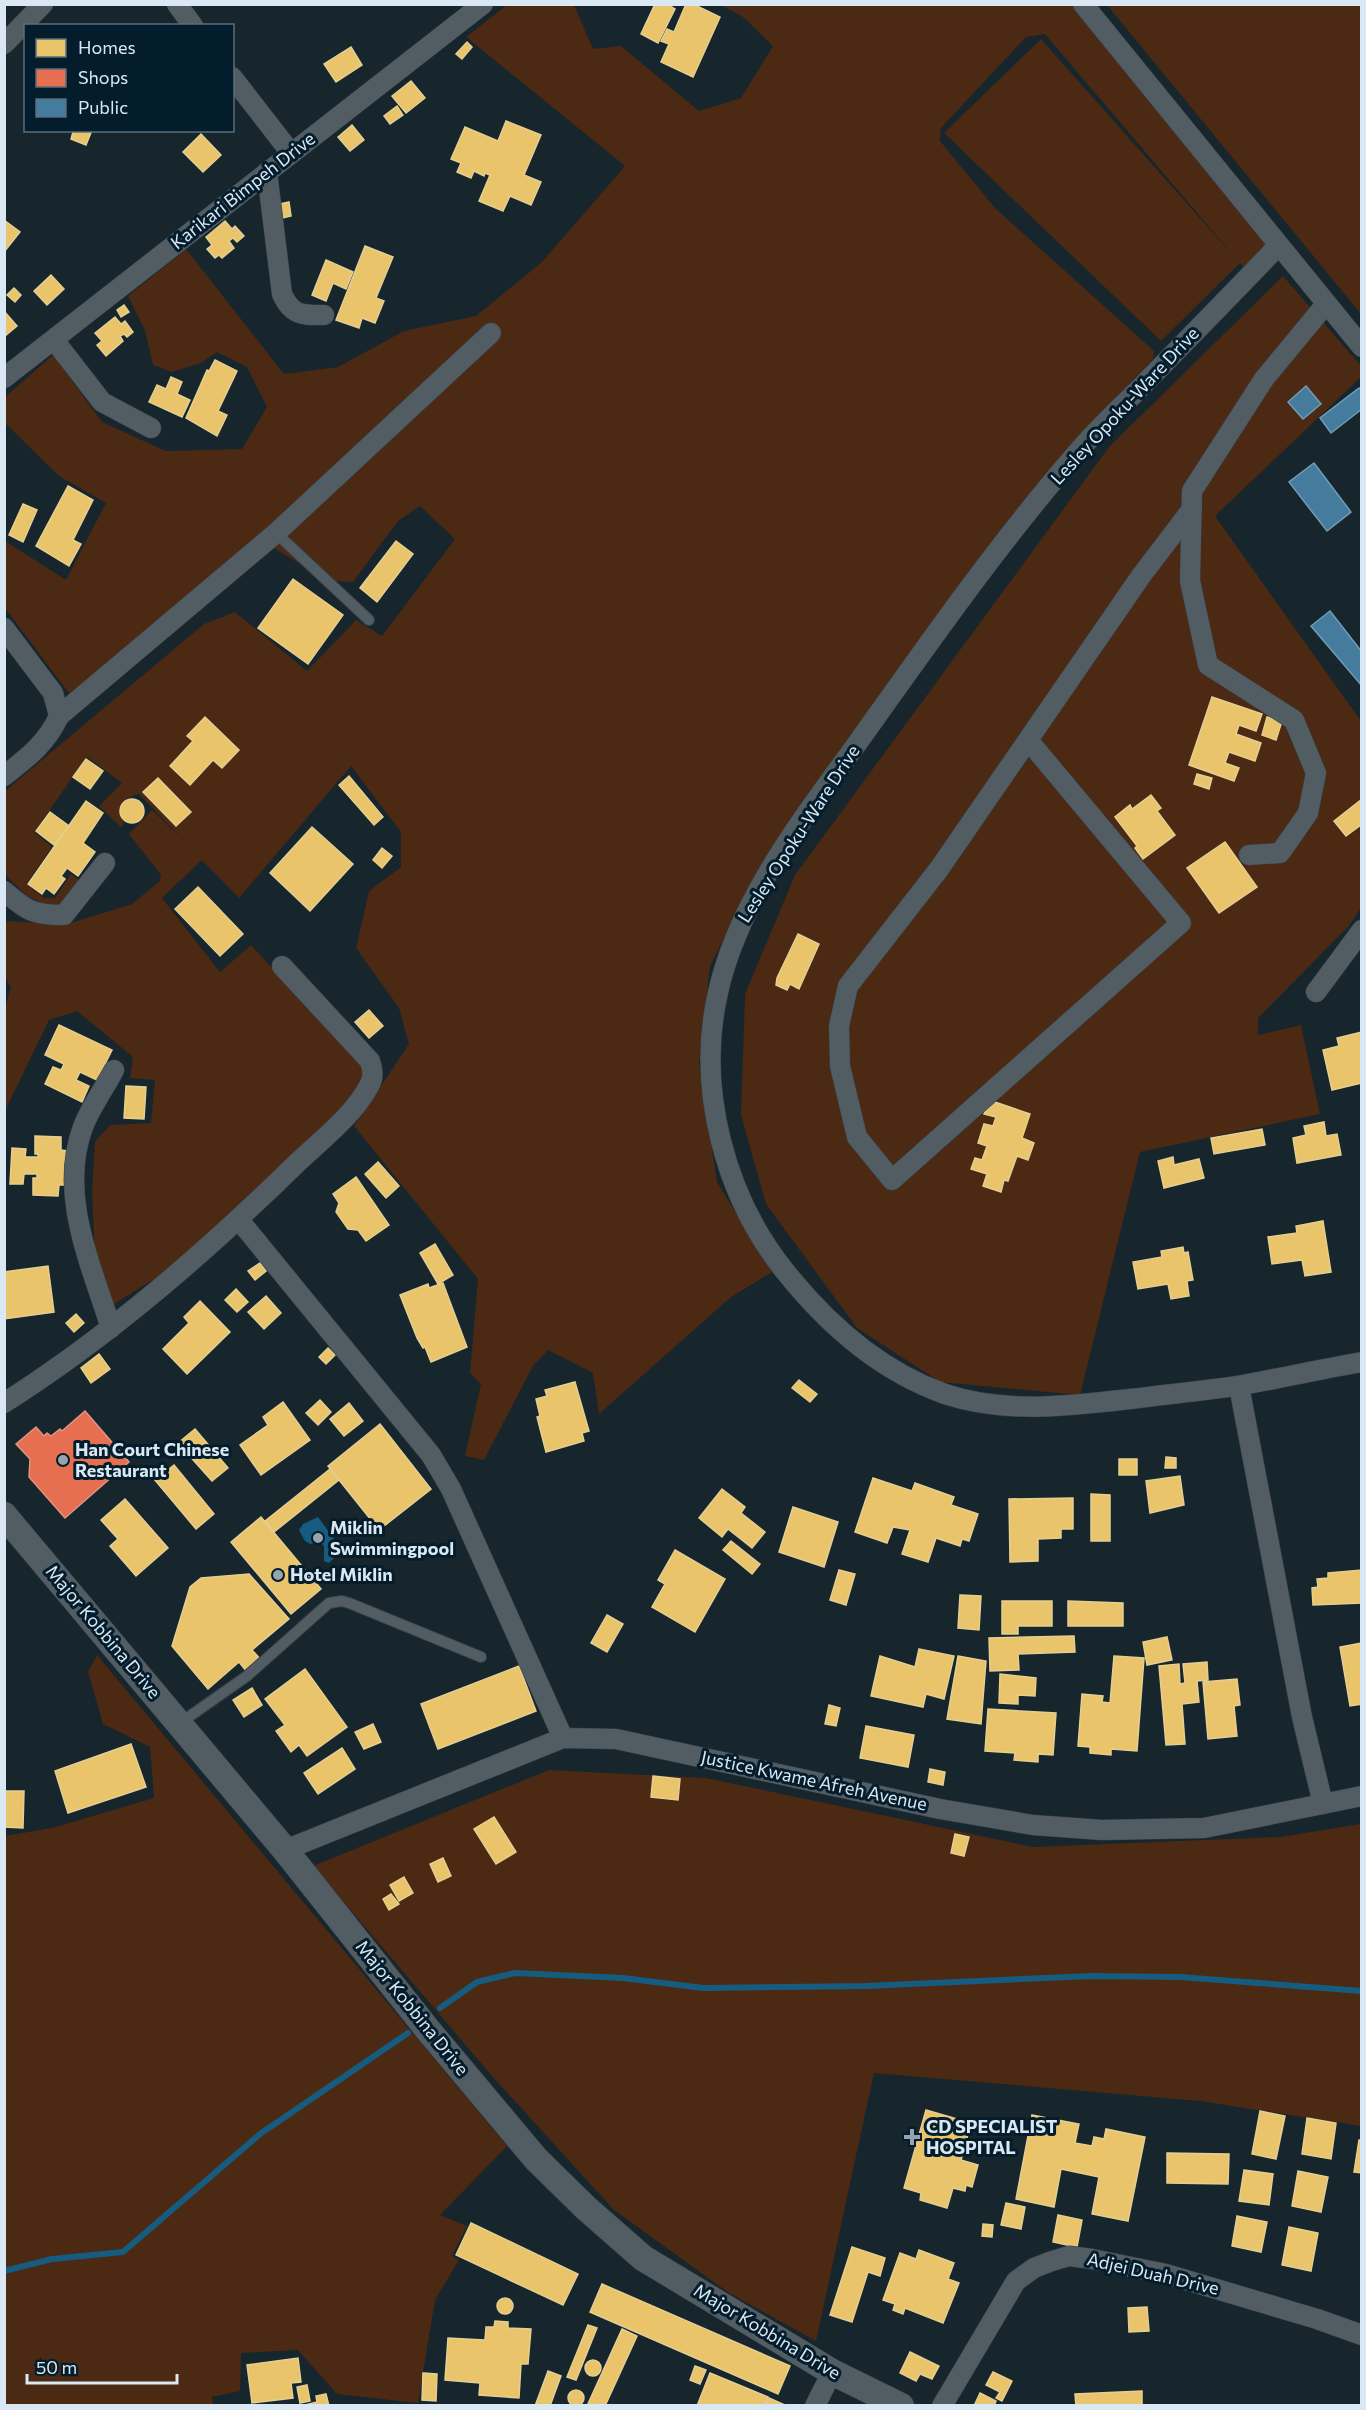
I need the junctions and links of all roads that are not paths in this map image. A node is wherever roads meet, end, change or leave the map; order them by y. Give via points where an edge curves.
1 (43, 4) edge
2 (177, 4) edge
3 (483, 4) edge
4 (1083, 4) edge
5 (192, 24) edge
6 (4, 44) edge
7 (234, 79) edge
8 (291, 153) junction
9 (267, 172) junction
10 (1278, 246) junction
11 (1326, 304) junction
12 (324, 315) dead end
13 (491, 333) dead end
14 (54, 340) junction
15 (1362, 347) edge
16 (4, 378) edge
17 (151, 428) dead end
18 (1192, 509) junction
19 (276, 533) junction
20 (369, 620) dead end
21 (4, 628) edge
22 (59, 716) junction
23 (1028, 740) junction
24 (4, 776) edge
25 (1249, 855) dead end
26 (105, 863) dead end
27 (4, 891) edge
28 (1362, 930) edge
29 (282, 966) dead end
30 (1316, 992) dead end
31 (114, 1070) dead end
32 (239, 1220) junction
33 (111, 1328) junction
34 (1362, 1362) edge
35 (1239, 1386) junction
36 (4, 1403) edge
37 (4, 1515) edge
38 (481, 1657) dead end
39 (180, 1724) junction
40 (563, 1738) junction
41 (1362, 1796) edge
42 (1323, 1803) junction
43 (285, 1850) junction
44 (1362, 2335) edge
45 (832, 2372) junction
46 (814, 2406) edge
47 (902, 2406) edge
48 (942, 2406) edge

1 - 6 street
2 - 5 street
3 - 8 street, Karikari Bimpeh Drive
4 - 10 street
7 - 8 street
8 - 9 street, Karikari Bimpeh Drive
9 - 12 street via 282,294 288,307 302,315
9 - 14 street, Karikari Bimpeh Drive
10 - 11 street
10 - 35 street, Lesley Opoku-Ware Drive via 1077,452 895,691 815,802 744,914 728,953 711,1032 711,1075 728,1170 740,1203 768,1250 802,1293 840,1330 897,1371 948,1395 1033,1407
11 - 15 street
11 - 18 street via 1264,379 1192,491
13 - 19 street
14 - 16 street, Karikari Bimpeh Drive
14 - 17 street via 102,402
18 - 23 street
18 - 25 street via 1190,581 1208,665 1294,720 1316,773 1308,813 1280,853
19 - 20 lane
19 - 22 street
21 - 22 street via 53,693
22 - 24 street via 52,733 39,748
23 - 23 street via 1181,923 892,1180 857,1137 840,1066 839,1026 848,986 939,869
26 - 27 street via 64,915 39,915 26,910
28 - 30 street
29 - 32 street via 370,1060 374,1073 369,1087 346,1115
31 - 33 street via 83,1126 74,1181 79,1228
32 - 33 street
32 - 40 street via 436,1464 451,1489
33 - 36 street
34 - 35 street, Lesley Opoku-Ware Drive
35 - 42 street via 1302,1717
37 - 39 street, Major Kobbina Drive
38 - 39 lane via 349,1603 329,1603 247,1676
39 - 43 street, Major Kobbina Drive
40 - 42 street, Justice Kwame Afreh Avenue via 616,1739 940,1809 1033,1825 1102,1830 1204,1828
40 - 43 street, Justice Kwame Afreh Avenue
41 - 42 street, Justice Kwame Afreh Avenue
43 - 45 street, Major Kobbina Drive via 428,2030 529,2150 586,2208 644,2258
44 - 48 street, Adjei Duah Drive via 1166,2274 1069,2256 1034,2268 1016,2282
45 - 46 street
45 - 47 street, Major Kobbina Drive

